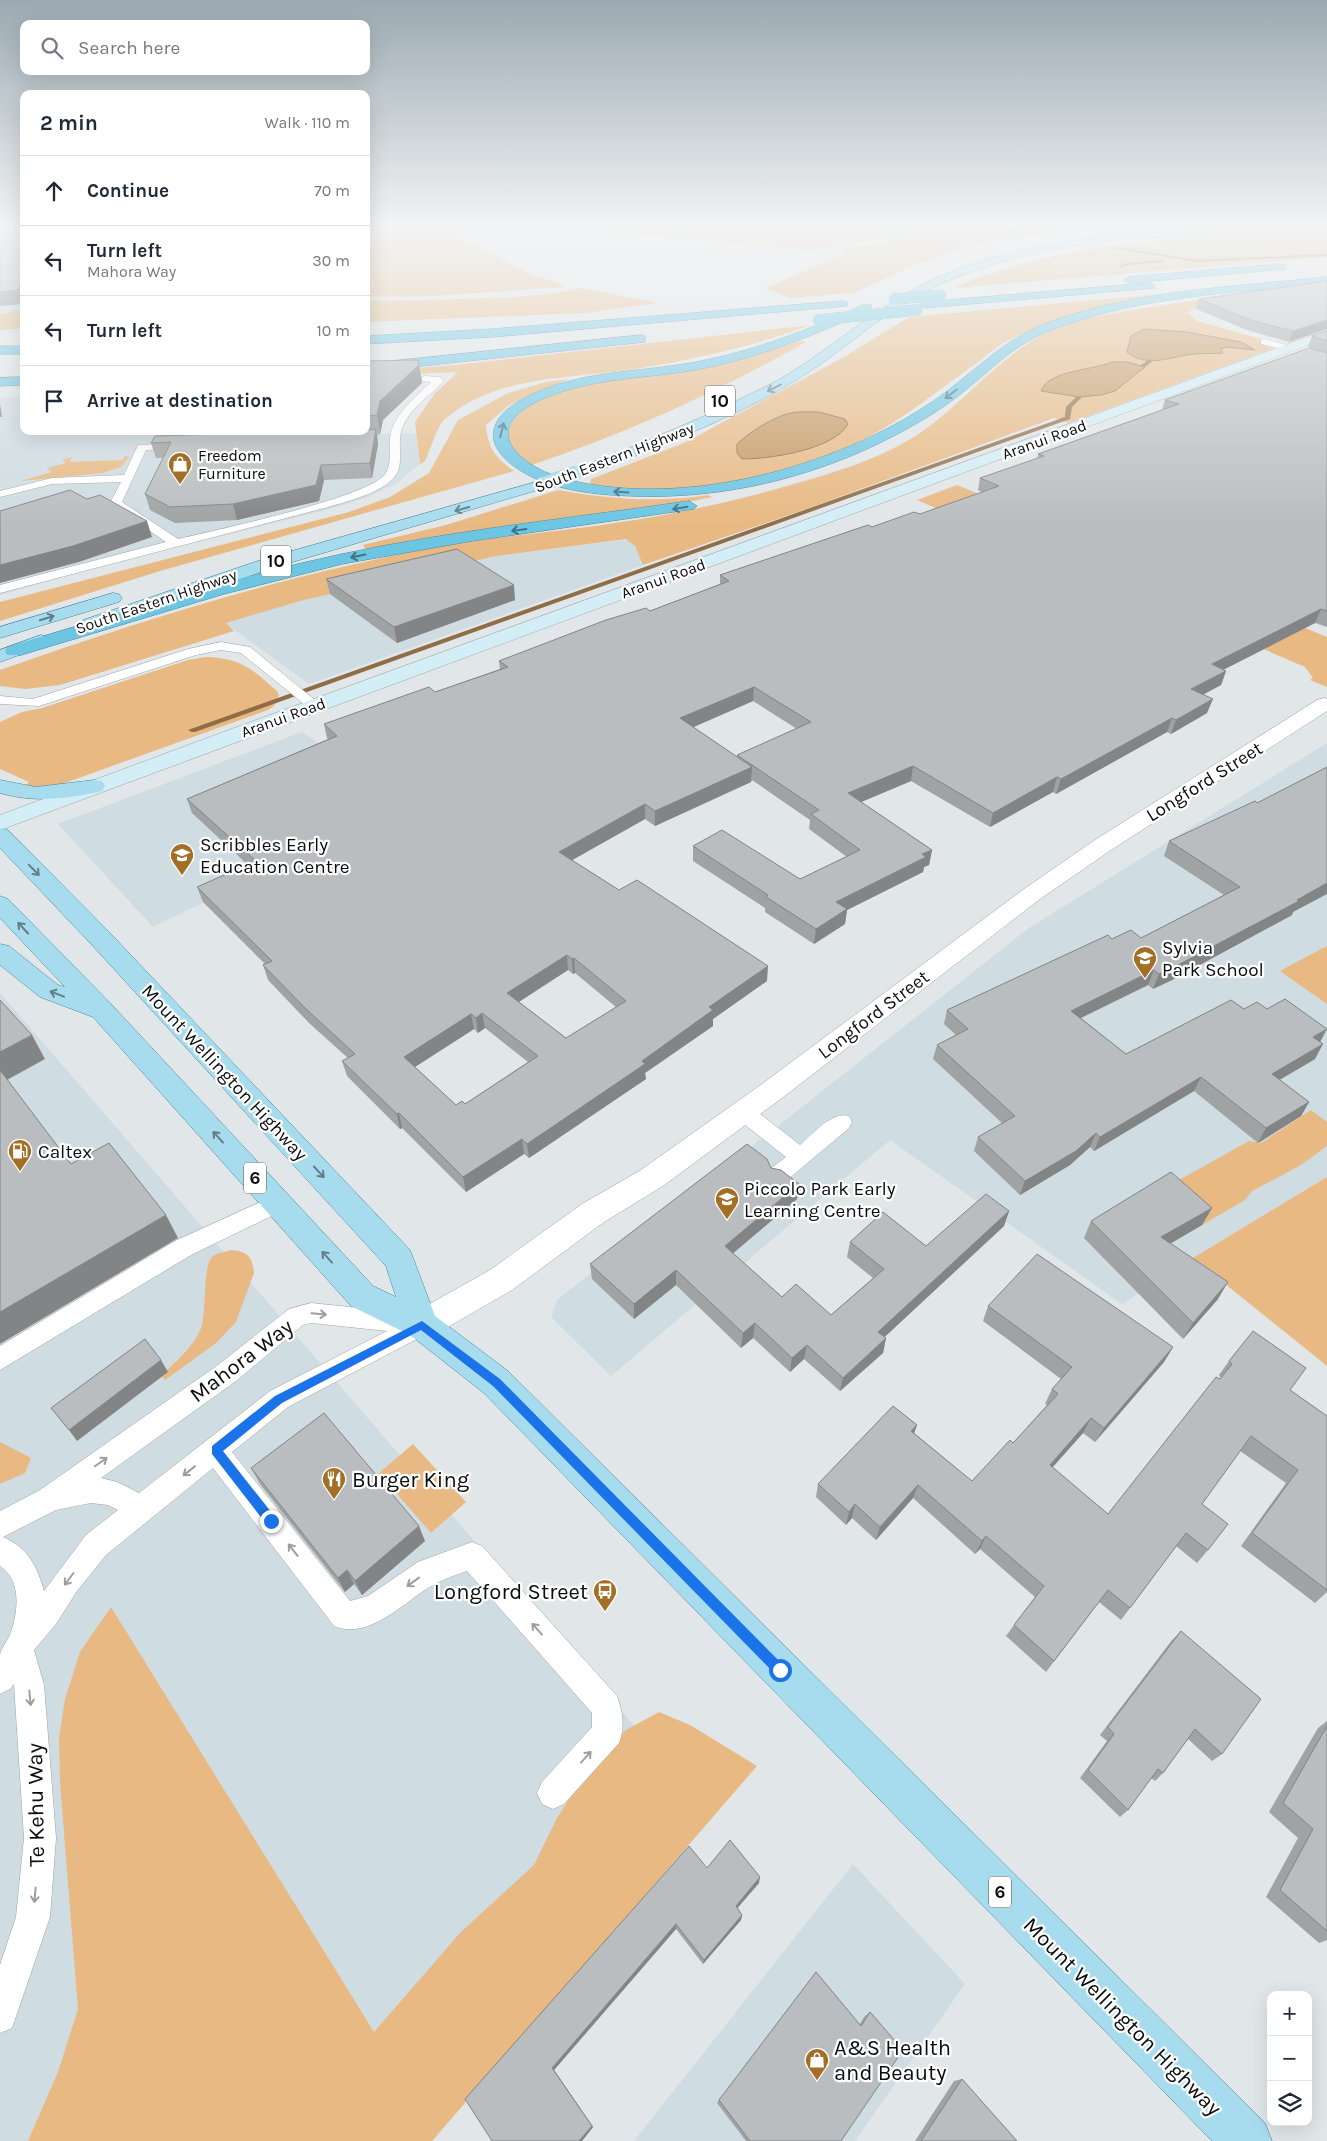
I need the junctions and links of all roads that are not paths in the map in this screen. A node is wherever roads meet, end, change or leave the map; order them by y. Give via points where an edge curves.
1 (458, 327) edge
2 (572, 327) edge
3 (686, 327) edge
4 (823, 327) edge
5 (843, 327) edge
6 (865, 327) edge
7 (1053, 327) edge
8 (370, 333) edge
9 (1327, 334) edge
10 (650, 338) dead end
11 (0, 340) edge
12 (20, 340) edge
13 (370, 340) edge
14 (1264, 342) edge
15 (1288, 348) junction
16 (0, 350) edge
17 (20, 350) edge
18 (370, 350) edge
19 (1311, 354) edge
20 (0, 359) edge
21 (20, 359) edge
22 (370, 368) edge
23 (425, 379) dead end
24 (20, 381) edge
25 (0, 382) edge
26 (933, 408) junction
27 (192, 446) edge
28 (608, 447) dead end
29 (556, 465) dead end
30 (128, 478) junction
31 (0, 494) edge
32 (175, 543) junction
33 (0, 589) edge
34 (0, 632) edge
35 (7, 654) edge
36 (0, 700) edge
37 (309, 702) junction
38 (1324, 704) dead end
39 (0, 786) edge
40 (94, 786) junction
41 (0, 823) edge
42 (0, 835) edge
43 (0, 904) edge
44 (0, 952) edge
45 (103, 1011) junction
46 (744, 1112) junction
47 (842, 1122) dead end
48 (800, 1156) junction
49 (778, 1175) edge
50 (278, 1203) junction
51 (422, 1325) junction
52 (0, 1359) edge
53 (216, 1450) junction
54 (49, 1499) junction
55 (140, 1509) junction
56 (0, 1525) edge
57 (0, 1550) edge
58 (22, 1645) junction
59 (0, 1679) edge
60 (553, 1793) dead end
61 (0, 2016) edge
62 (1247, 2141) edge

1 - 8 highway
2 - 13 highway
3 - 18 highway
26 -> 4 highway via 881,438 828,460 755,482 693,492 630,492 571,485 525,468 510,457 501,444 501,426 510,413 545,393 582,383 703,365 767,349
5 - 28 main road, South Eastern Highway / 10 via 774,372 682,418
6 -> 35 main road, South Eastern Highway / 10, bridge via 789,380 704,422 576,473 192,588
7 -> 26 highway via 1019,341
9 - 15 street, Aranui Road
10 - 22 highway
11 - 12 highway
14 - 15 lane
15 - 19 street
15 - 37 street, Aranui Road
16 - 17 highway
20 - 21 highway
23 - 32 lane via 439,380 398,425 390,439 393,471 388,478 324,505
24 - 25 highway
26 -> 35 highway via 902,434 863,455 814,474 736,497 641,514 435,542 341,560 251,582
27 - 30 lane via 142,447
34 -> 29 main road, South Eastern Highway / 10
30 - 31 lane via 52,481
30 - 32 lane via 116,503
32 - 33 lane
36 - 37 lane via 34,703 192,652 221,646 245,650
37 - 40 street, Aranui Road
38 - 46 street, Longford Street via 1032,894
39 - 40 main road via 40,795
40 - 41 street, Aranui Road
42 -> 51 main road, Mount Wellington Highway via 399,1259
45 -> 43 main road, Mount Wellington Highway / 6
45 -> 44 main road via 49,991
50 -> 45 main road, Mount Wellington Highway / 6
46 - 48 lane
46 - 51 street, Longford Street via 652,1178 593,1213 501,1280
47 - 48 lane
48 - 49 lane
51 -> 50 main road, Mount Wellington Highway / 6 via 362,1296
50 - 52 lane via 182,1248
51 - 53 lane via 279,1399
54 -> 51 lane, Mahora Way via 227,1373 297,1316 311,1313
51 - 62 main road, Mount Wellington Highway / 6 via 496,1382
53 -> 55 lane
60 -> 53 lane via 608,1732 606,1707 472,1556 427,1572 378,1608 359,1616 344,1616
54 - 55 lane via 99,1489 120,1495
54 - 56 lane, Mahora Way
55 -> 58 lane via 96,1545 66,1581
57 - 58 lane, Te Kehu Way via 9,1554 26,1575 32,1604
58 - 59 lane, Te Kehu Way
58 -> 61 lane, Te Kehu Way via 29,1685 40,1838 33,1917

